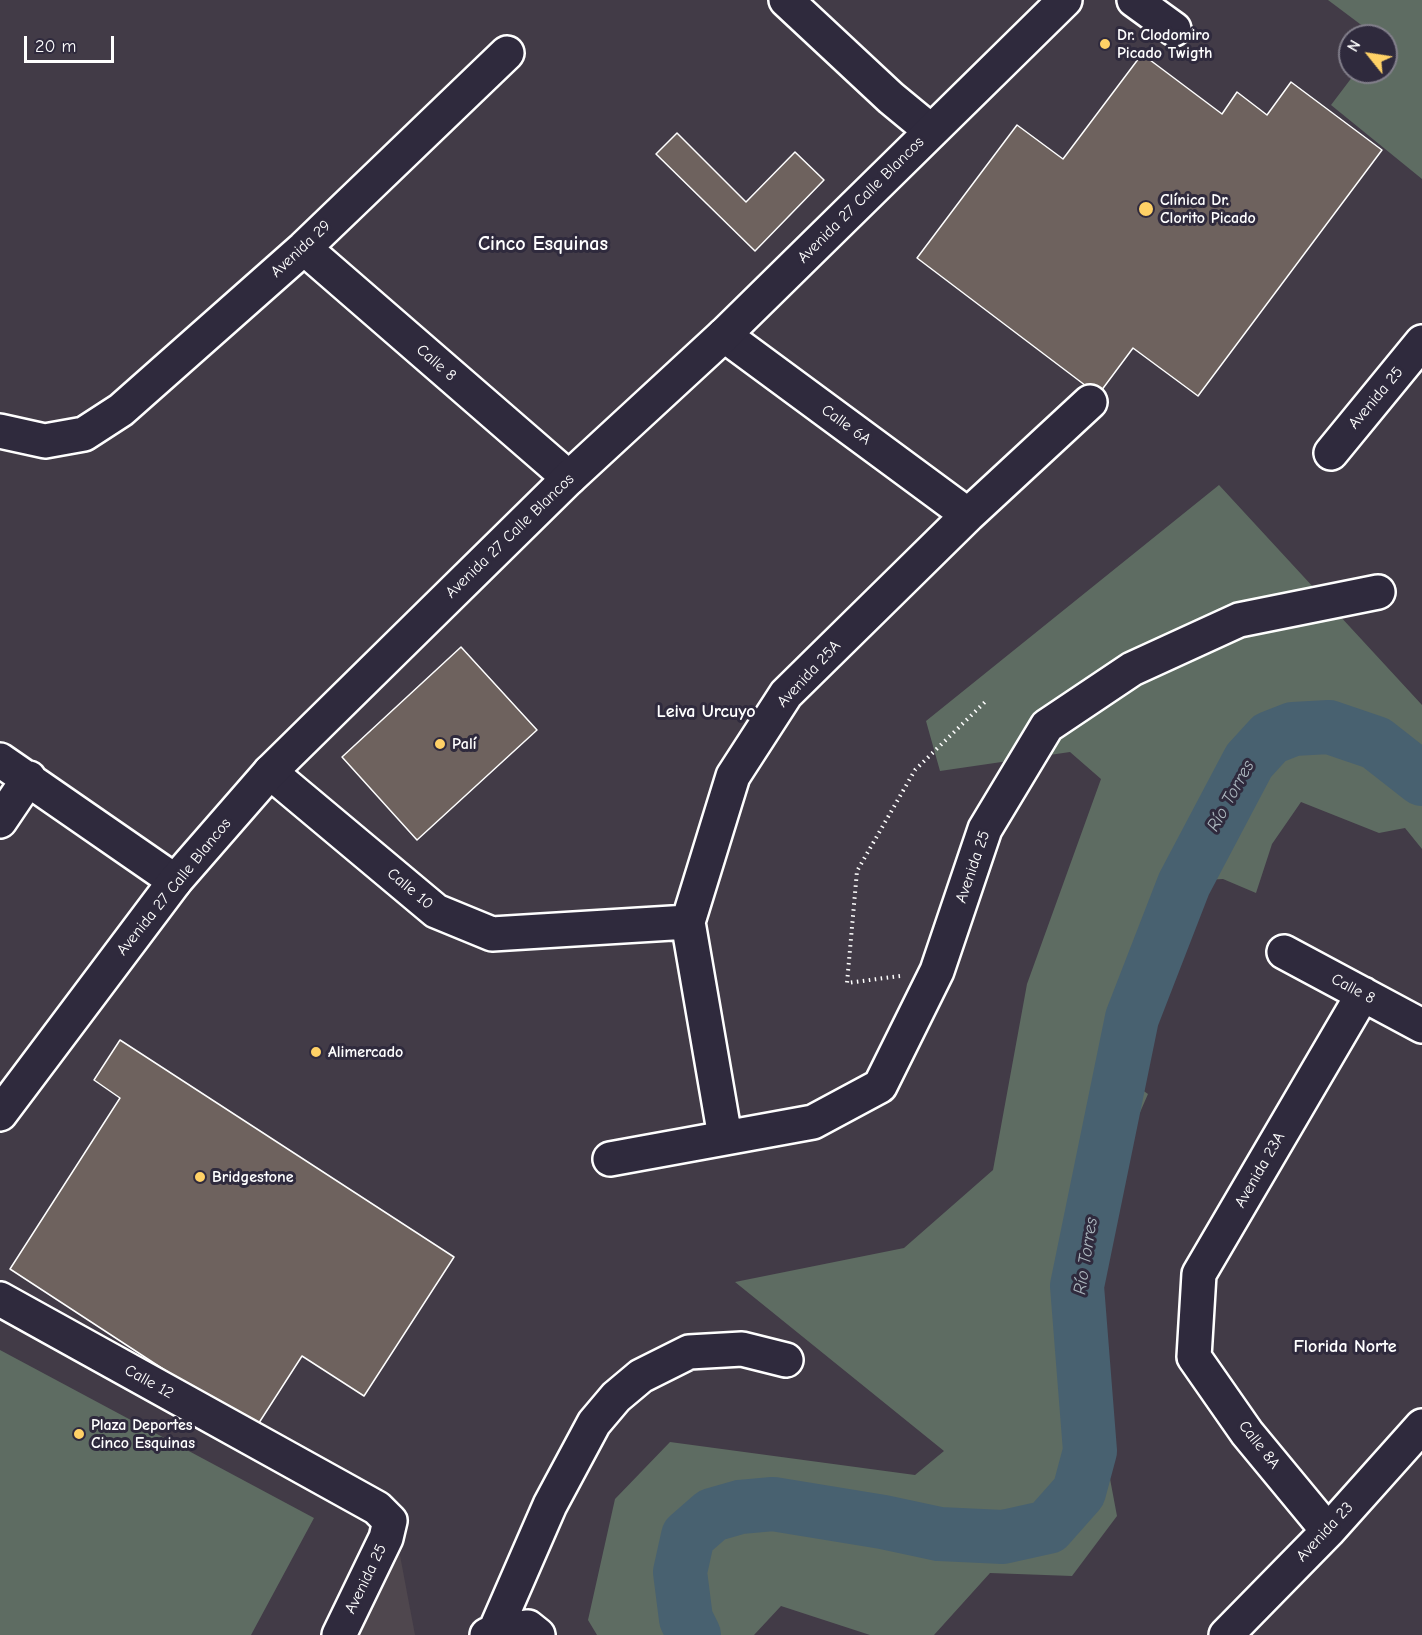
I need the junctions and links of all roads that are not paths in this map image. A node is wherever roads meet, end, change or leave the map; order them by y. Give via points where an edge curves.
1 (786, 0) edge
2 (1065, 0) edge
3 (1134, 0) edge
4 (1174, 30) dead end
5 (507, 53) dead end
6 (931, 131) junction
7 (304, 248) junction
8 (724, 335) junction
9 (1422, 342) edge
10 (1090, 402) dead end
11 (0, 431) edge
12 (1330, 453) dead end
13 (569, 477) junction
14 (968, 515) junction
15 (1378, 592) dead end
16 (0, 760) edge
17 (270, 772) junction
18 (29, 778) junction
19 (0, 821) edge
20 (175, 881) junction
21 (688, 922) junction
22 (1284, 952) dead end
23 (1363, 994) junction
24 (1422, 1026) edge
25 (0, 1114) edge
26 (725, 1137) junction
27 (610, 1159) dead end
28 (0, 1299) edge
29 (1194, 1357) joint
30 (786, 1360) dead end
31 (1422, 1426) edge
32 (390, 1521) joint
33 (1328, 1531) junction
34 (491, 1633) edge
35 (339, 1635) edge
36 (538, 1635) edge
37 (1226, 1635) edge

1 - 6 street
2 - 6 street, Avenida 27 Calle Blancos
3 - 4 street
5 - 7 street, Avenida 29
6 - 8 street, Avenida 27 Calle Blancos
7 - 11 street, Avenida 29 via 121,410 84,434 45,441
7 - 13 street, Calle 8
8 - 13 street, Avenida 27 Calle Blancos
8 - 14 street, Calle 6A
9 - 12 street, Avenida 25
10 - 14 street, Avenida 25A
13 - 17 street, Avenida 27 Calle Blancos
14 - 21 street, Avenida 25A via 786,694 733,776
15 - 26 street, Avenida 25 via 1239,620 1132,669 1047,726 985,829 937,971 880,1086 813,1122
16 - 18 street
17 - 20 street, Avenida 27 Calle Blancos
17 - 21 street, Calle 10 via 436,911 492,934
18 - 19 street
18 - 20 street
20 - 25 street, Avenida 27 Calle Blancos
21 - 26 street, Avenida 25A
22 - 23 street, Calle 8
23 - 24 street, Calle 8
23 - 29 street, Avenida 23A via 1199,1274
26 - 27 street, Avenida 25
28 - 32 street, Calle 12 via 377,1508
29 - 33 street, Calle 8A via 1247,1433
30 - 34 street via 742,1349 689,1352 641,1376 615,1397 594,1423 550,1505
31 - 33 street, Avenida 23
32 - 35 street, Avenida 25 via 386,1538
33 - 37 street, Avenida 23
34 - 36 street via 528,1627

